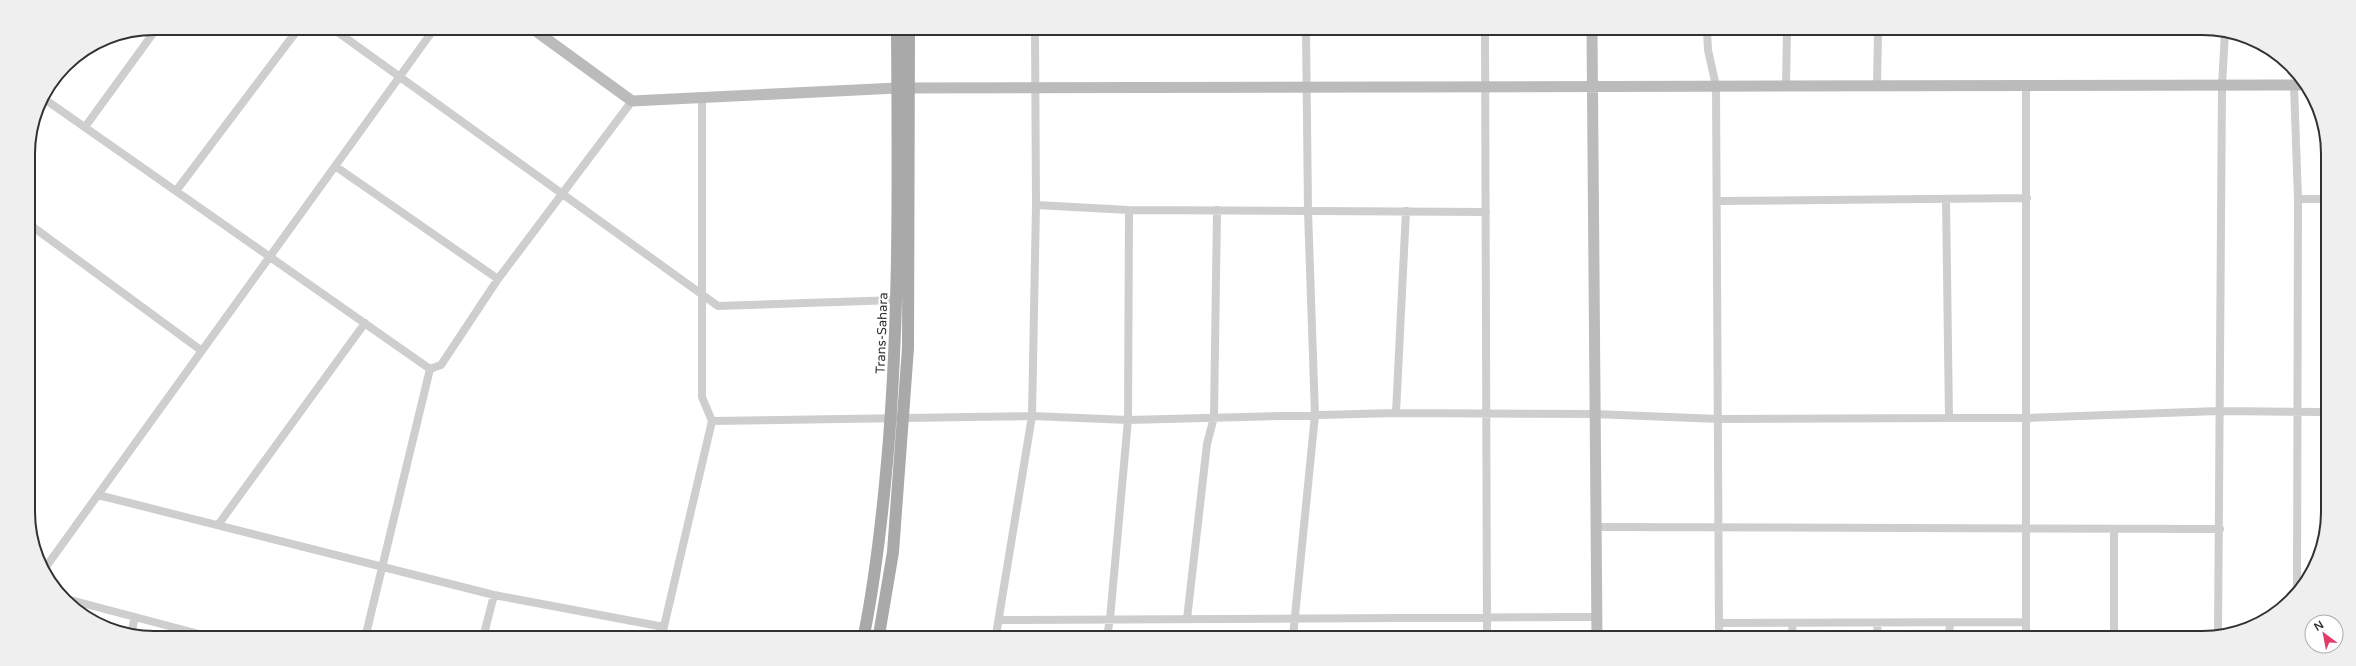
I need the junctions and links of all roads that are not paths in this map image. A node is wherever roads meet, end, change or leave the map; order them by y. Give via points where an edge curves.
1 (152, 35) edge
2 (294, 35) edge
3 (342, 35) edge
4 (430, 35) edge
5 (541, 35) edge
6 (898, 35) edge
7 (908, 35) edge
8 (1035, 35) edge
9 (1306, 35) edge
10 (1485, 35) edge
11 (1592, 35) edge
12 (1707, 35) edge
13 (1787, 35) edge
14 (1878, 35) edge
15 (2225, 37) edge
16 (399, 77) junction
17 (2222, 85) junction
18 (2294, 85) junction
19 (2298, 85) edge
20 (1591, 86) junction
21 (1716, 86) junction
22 (1786, 86) junction
23 (1877, 86) junction
24 (2026, 86) junction
25 (1306, 87) junction
26 (1486, 87) junction
27 (903, 88) junction
28 (1035, 88) junction
29 (702, 97) junction
30 (47, 101) edge
31 (632, 101) junction
32 (85, 127) junction
33 (335, 166) junction
34 (176, 191) junction
35 (562, 194) junction
36 (2026, 198) junction
37 (1946, 199) junction
38 (2321, 199) edge
39 (2298, 200) junction
40 (1717, 201) junction
41 (1036, 205) junction
42 (1129, 210) junction
43 (1217, 210) junction
44 (1308, 210) junction
45 (1406, 211) junction
46 (1486, 212) junction
47 (35, 228) edge
48 (270, 256) junction
49 (902, 270) junction
50 (498, 279) junction
51 (702, 292) junction
52 (896, 300) junction
53 (365, 323) junction
54 (202, 351) junction
55 (430, 369) junction
56 (2219, 411) junction
57 (2296, 412) junction
58 (2321, 412) edge
59 (1396, 413) junction
60 (1486, 413) junction
61 (1594, 414) junction
62 (1315, 415) junction
63 (1032, 416) junction
64 (898, 417) junction
65 (1214, 417) junction
66 (1949, 418) junction
67 (2026, 418) junction
68 (1719, 419) junction
69 (1128, 420) junction
70 (712, 421) junction
71 (98, 496) junction
72 (218, 525) junction
73 (1596, 527) junction
74 (1719, 527) junction
75 (2026, 529) junction
76 (2114, 529) junction
77 (2220, 529) junction
78 (47, 565) edge
79 (383, 565) junction
80 (2297, 583) edge
81 (494, 595) junction
82 (77, 602) edge
83 (135, 617) junction
84 (1488, 617) junction
85 (1596, 617) junction
86 (1295, 618) junction
87 (1110, 619) junction
88 (1187, 619) junction
89 (999, 620) junction
90 (1950, 622) junction
91 (2026, 622) junction
92 (1719, 623) junction
93 (1792, 623) junction
94 (1877, 623) junction
95 (132, 629) edge
96 (2218, 630) edge
97 (188, 631) edge
98 (367, 631) edge
99 (485, 631) edge
100 (663, 631) edge
101 (865, 631) edge
102 (880, 631) edge
103 (997, 631) edge
104 (1108, 631) edge
105 (1294, 631) edge
106 (1487, 631) edge
107 (1597, 631) edge
108 (1719, 631) edge
109 (1793, 631) edge
110 (1878, 631) edge
111 (1950, 631) edge
112 (2026, 631) edge
113 (2114, 631) edge

1 - 32 street
2 - 34 street
3 - 16 street
4 - 16 street
5 - 31 street
6 - 27 main road, Trans-Sahara
7 - 27 main road, Trans-Sahara
8 - 28 street
9 - 25 street
10 - 26 street
11 - 20 street
12 - 21 street
13 - 22 street
14 - 23 street
15 - 17 street
16 - 33 street
16 - 35 street
17 - 18 street
17 - 24 street
17 - 56 street
18 - 19 street
18 - 39 street
20 - 21 street
20 - 26 street
20 - 61 street
21 - 22 street
21 - 40 street
22 - 23 street
23 - 24 street
24 - 36 street
25 - 26 street
25 - 28 street
25 - 44 street
26 - 46 street
27 - 28 street
27 - 29 street
27 - 49 main road, Trans-Sahara
28 - 41 street
29 - 31 street
29 - 51 street
30 - 32 street
31 - 35 street
32 - 34 street
33 - 48 street
33 - 50 street
34 - 48 street
35 - 50 street
35 - 51 street
36 - 37 street
36 - 67 street
37 - 40 street
37 - 66 street
38 - 39 street
39 - 57 street
40 - 68 street
41 - 42 street
41 - 63 street
42 - 43 street
42 - 69 street
43 - 44 street
43 - 65 street
44 - 45 street
44 - 62 street
45 - 46 street
45 - 59 street
46 - 60 street
47 - 54 street
48 - 53 street
48 - 54 street
49 - 52 main road, Trans-Sahara
49 - 64 main road, Trans-Sahara via 908,348
50 - 55 street via 441,365
51 - 52 street via 718,306
51 - 70 street via 702,397
52 - 64 main road, Trans-Sahara
53 - 55 street
53 - 72 street
54 - 71 street
55 - 79 street
56 - 57 street
56 - 67 street
56 - 77 street
57 - 58 street
57 - 80 street
59 - 60 street
59 - 62 street
60 - 61 street
60 - 84 street
61 - 68 street
61 - 73 street
62 - 65 street
62 - 86 street
63 - 64 street
63 - 69 street
63 - 89 street
64 - 70 street
64 - 101 main road, Trans-Sahara
64 - 102 main road, Trans-Sahara via 893,552
65 - 69 street
65 - 88 street via 1207,444
66 - 67 street
66 - 68 street
67 - 75 street
68 - 74 street
69 - 87 street
70 - 100 street
71 - 72 street
71 - 78 street
72 - 79 street
73 - 74 street
73 - 85 street
74 - 75 street
74 - 92 street
75 - 76 street
75 - 91 street
76 - 77 street
76 - 113 street
77 - 96 street
79 - 81 street
79 - 98 street
81 - 99 street
81 - 100 street
82 - 83 street
83 - 95 street
83 - 97 street
84 - 85 street
84 - 86 street
84 - 106 street
85 - 107 street
86 - 88 street
86 - 105 street
87 - 88 street
87 - 89 street
87 - 104 street
89 - 103 street
90 - 91 street
90 - 94 street
90 - 111 street
91 - 112 street
92 - 93 street
92 - 108 street
93 - 94 street
93 - 109 street
94 - 110 street

